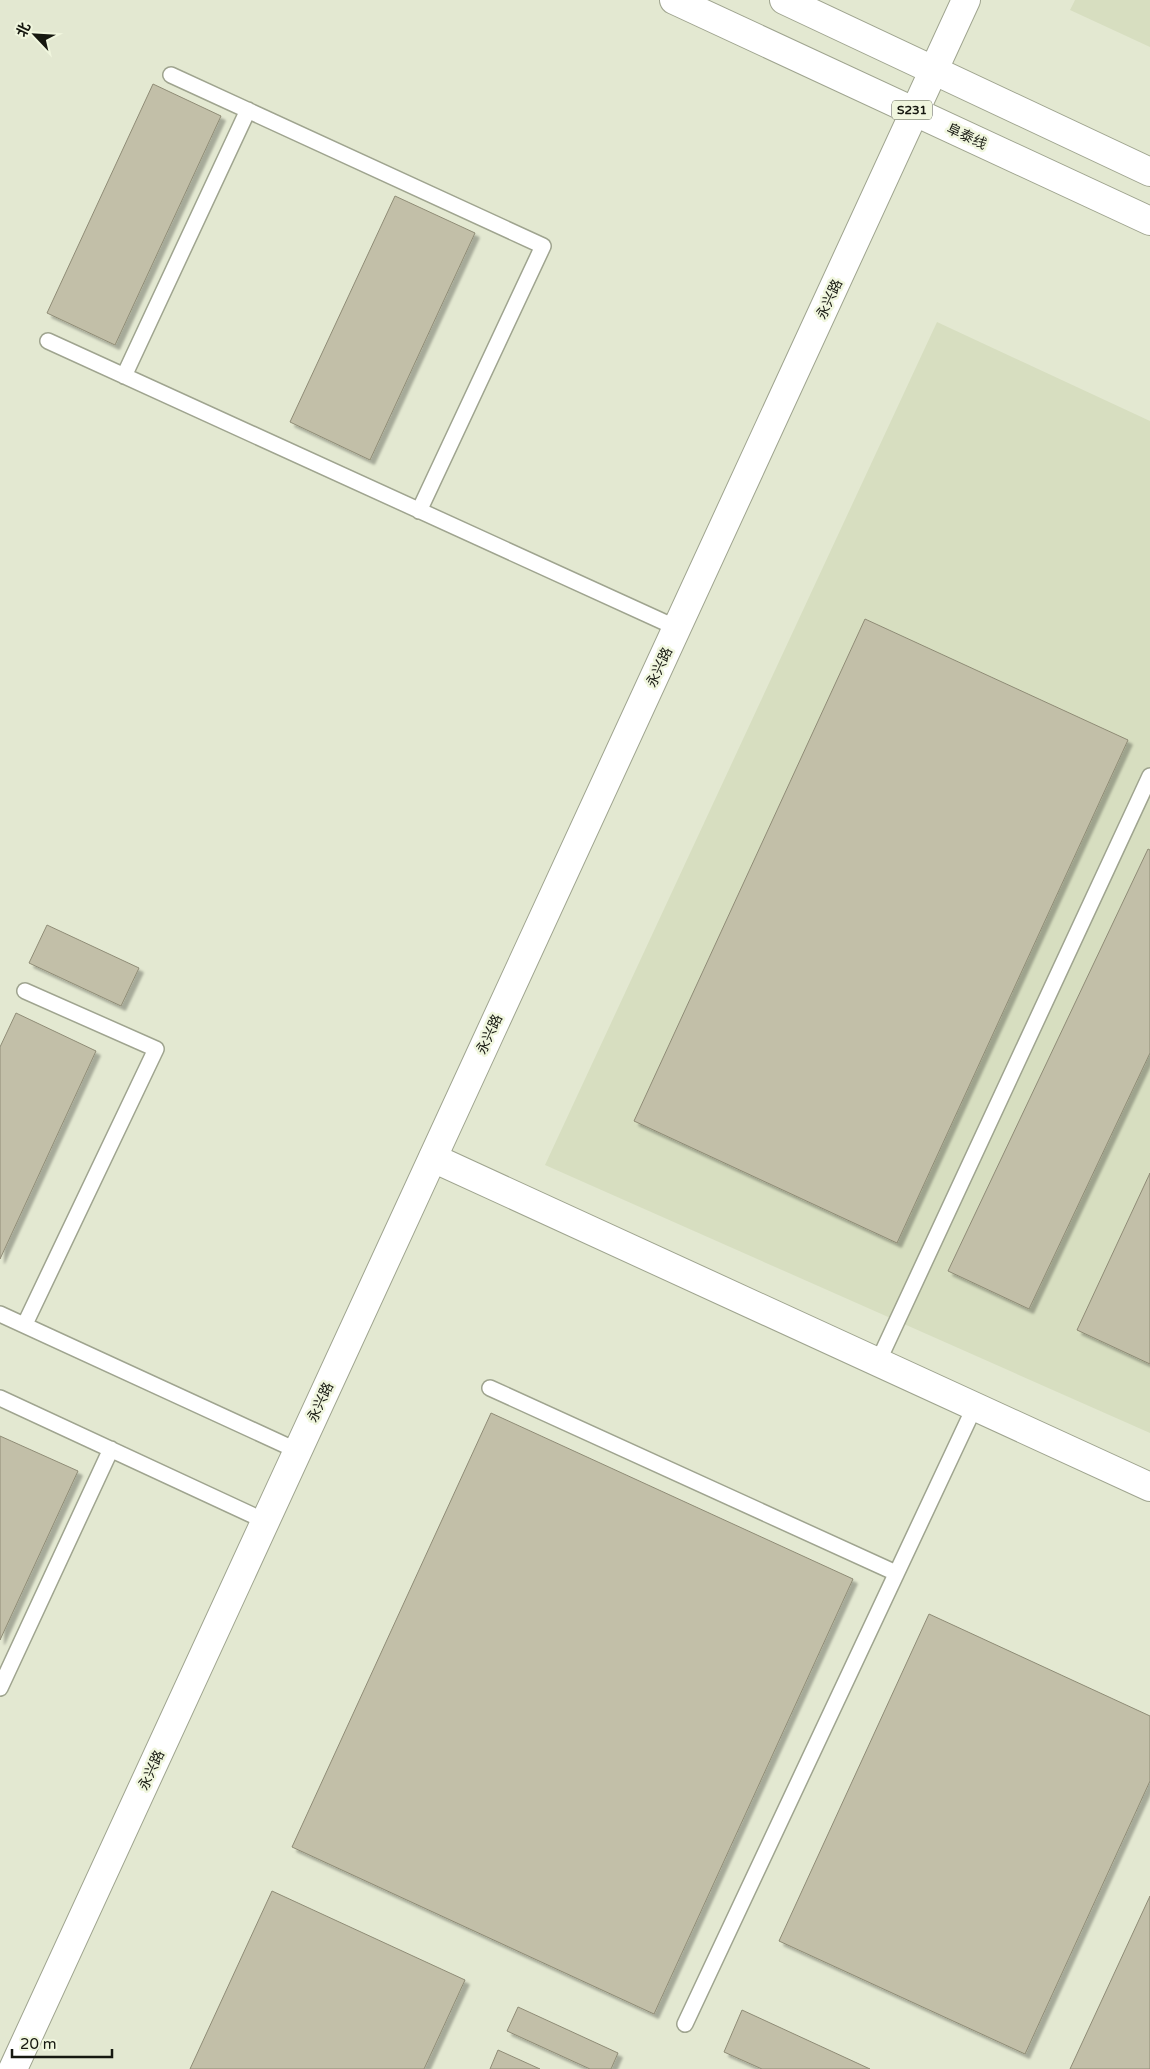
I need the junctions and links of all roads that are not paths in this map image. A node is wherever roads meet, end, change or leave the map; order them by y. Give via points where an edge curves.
1 (674, 0) edge
2 (784, 0) edge
3 (966, 0) edge
4 (933, 70) junction
5 (171, 75) dead end
6 (248, 110) junction
7 (915, 112) junction
8 (1150, 172) edge
9 (1150, 221) edge
10 (48, 341) dead end
11 (124, 376) junction
12 (419, 511) junction
13 (677, 628) junction
14 (1150, 776) edge
15 (25, 991) dead end
16 (432, 1158) junction
17 (0, 1314) edge
18 (25, 1324) junction
19 (878, 1362) junction
20 (490, 1388) dead end
21 (0, 1398) edge
22 (975, 1406) junction
23 (111, 1449) junction
24 (298, 1450) junction
25 (1150, 1487) edge
26 (265, 1522) junction
27 (896, 1573) junction
28 (0, 1688) edge
29 (685, 2024) dead end
30 (13, 2069) edge

1 - 7 street, 阜泰线 / S231
2 - 4 street
3 - 4 street, 永兴路
4 - 7 street, 永兴路
4 - 8 street
5 - 6 lane
6 - 11 lane
6 - 12 lane via 543,246
7 - 9 street, 阜泰线 / S231
7 - 13 street, 永兴路
10 - 11 lane
11 - 12 lane
12 - 13 lane
13 - 16 street, 永兴路
14 - 19 lane
15 - 18 lane via 156,1049
16 - 19 street
16 - 24 street, 永兴路
17 - 18 lane
18 - 24 lane
19 - 22 street
20 - 27 lane
21 - 23 lane
22 - 25 street
22 - 27 lane
23 - 26 lane
23 - 28 lane
24 - 26 street, 永兴路
26 - 30 street, 永兴路
27 - 29 lane

